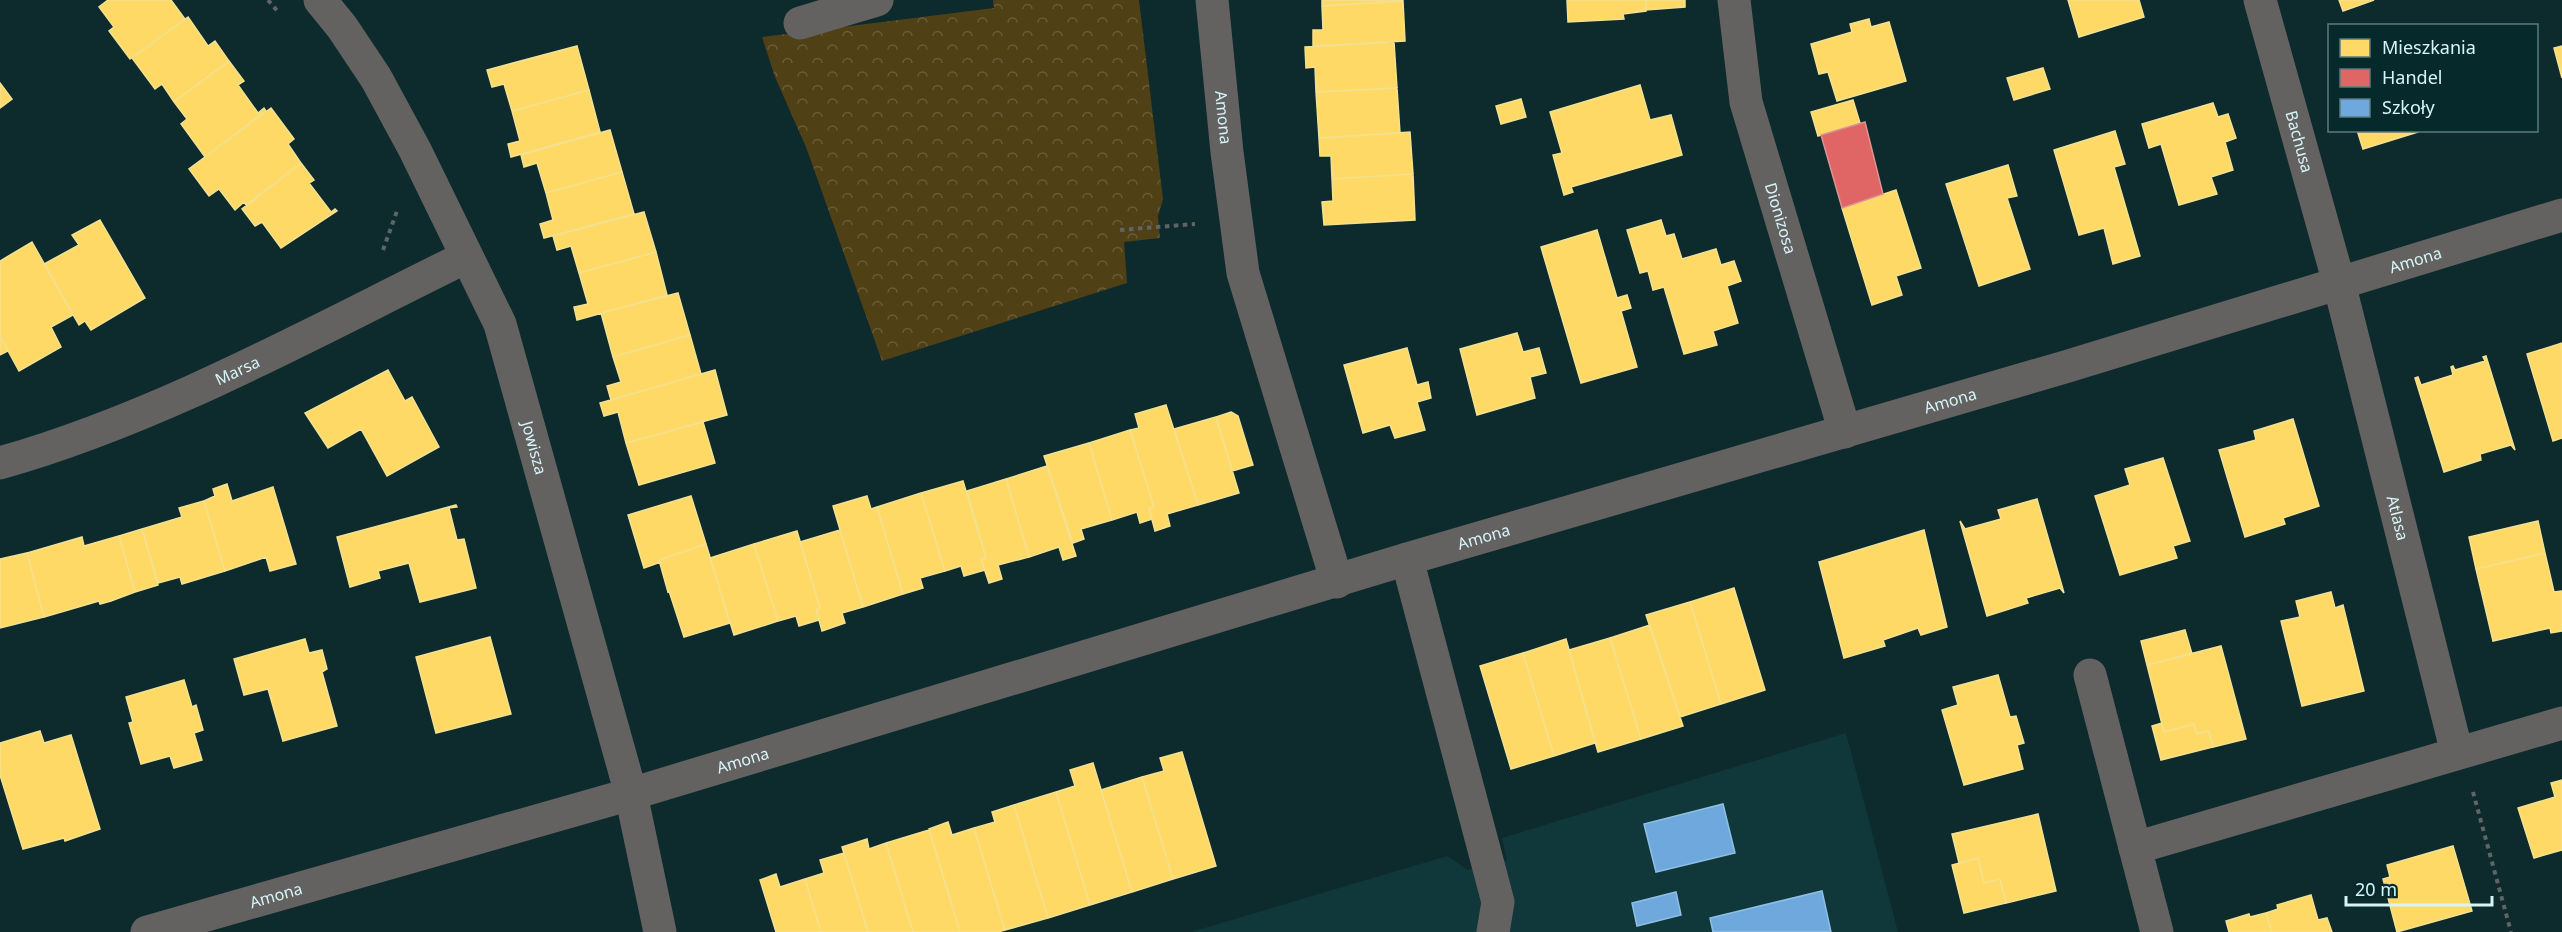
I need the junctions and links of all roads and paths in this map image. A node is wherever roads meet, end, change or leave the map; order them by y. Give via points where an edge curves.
1 (268, 0) edge
2 (320, 0) edge
3 (877, 0) edge
4 (1212, 0) edge
5 (1734, 0) edge
6 (2260, 0) edge
7 (281, 16) dead end
8 (800, 23) dead end
9 (398, 210) dead end
10 (2562, 215) edge
11 (1200, 224) dead end
12 (1120, 230) dead end
13 (466, 257) junction
14 (2339, 283) junction
15 (401, 288) junction
16 (1845, 432) junction
17 (0, 464) edge
18 (1407, 559) junction
19 (1337, 582) junction
20 (2090, 675) dead end
21 (2562, 723) edge
22 (2457, 753) junction
23 (631, 794) junction
24 (2135, 848) junction
25 (147, 932) edge
26 (660, 932) edge
27 (1493, 932) edge
28 (2157, 932) edge
29 (2511, 932) edge

1 - 7 path
2 - 13 street, Jowisza via 376,78
3 - 8 street
4 - 19 street, Amona via 1230,187 1243,273
5 - 16 street, Dionizosa via 1746,102
6 - 14 street, Bachusa
9 - 15 path via 383,250
10 - 14 street, Amona
11 - 12 path
13 - 15 street, Marsa
13 - 23 street, Jowisza via 500,324
14 - 16 street, Amona
14 - 22 street, Atlasa
15 - 17 street, Marsa via 165,404 51,449
16 - 18 street, Amona
18 - 19 street, Amona
18 - 27 street via 1498,902
19 - 23 street, Amona
20 - 24 street
21 - 22 street
22 - 24 street
22 - 29 path via 2471,788
23 - 25 street, Amona
23 - 26 street, Jowisza
24 - 28 street

